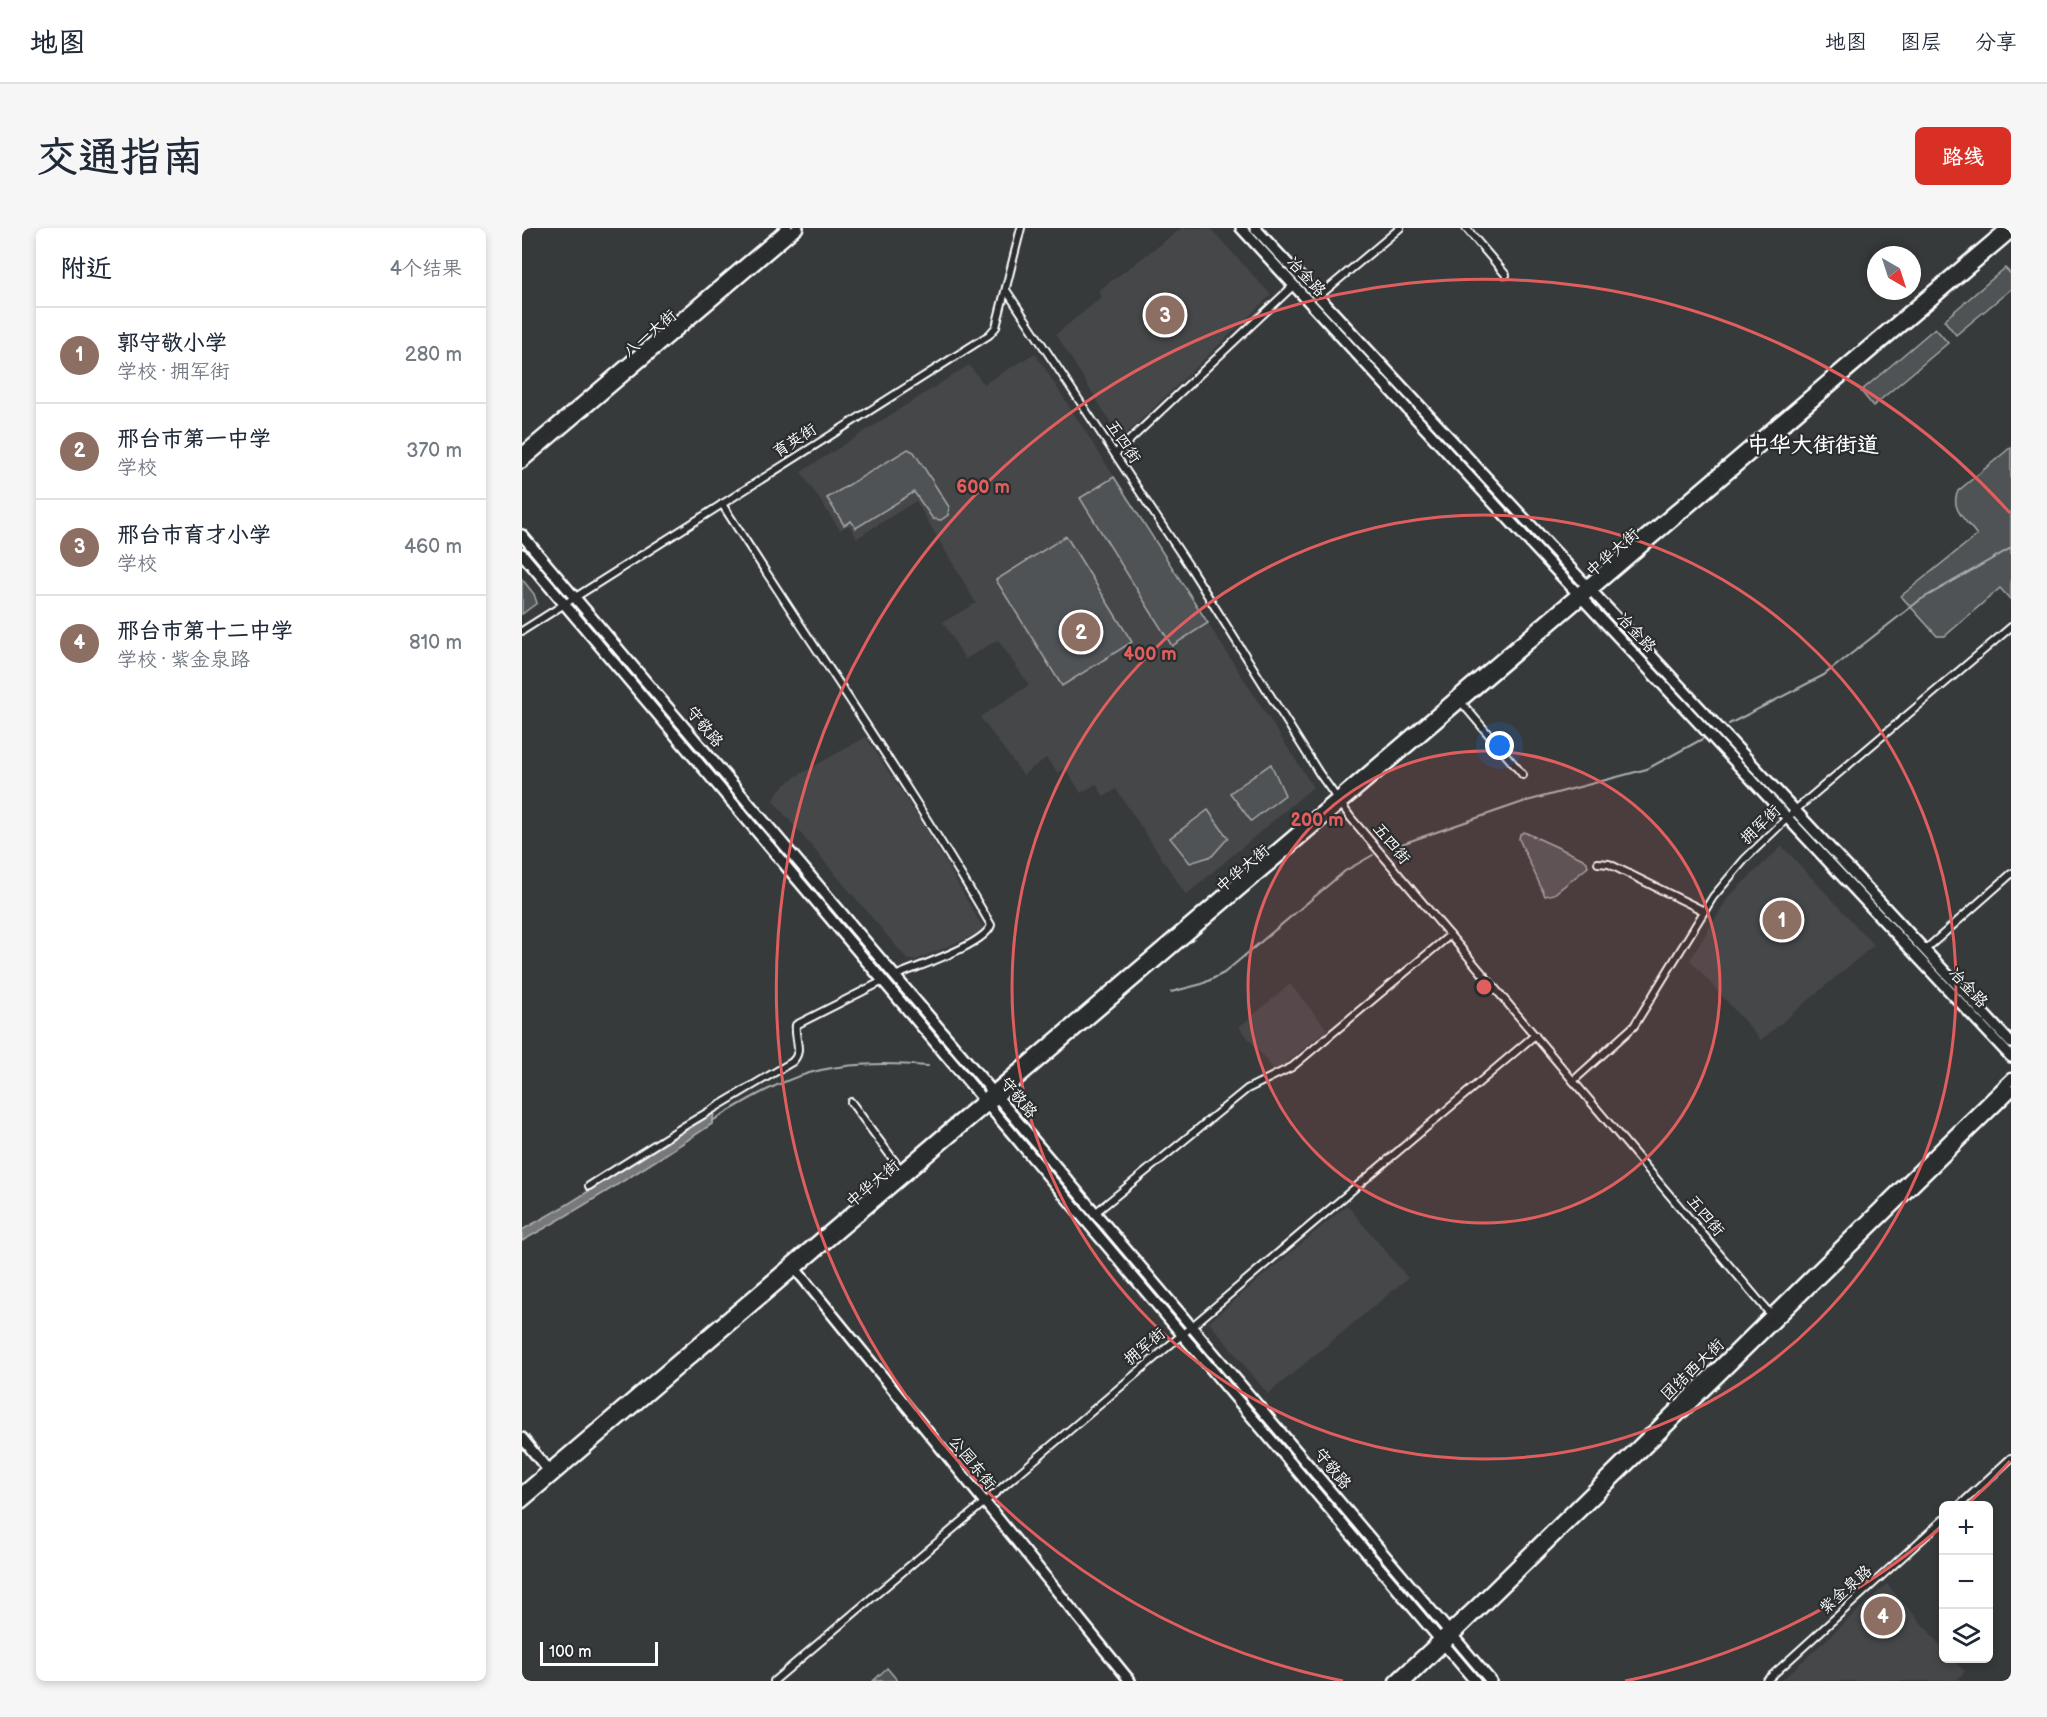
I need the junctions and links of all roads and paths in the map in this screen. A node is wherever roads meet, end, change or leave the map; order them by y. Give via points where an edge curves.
1 (786, 228) edge
2 (798, 228) edge
3 (1021, 228) edge
4 (1241, 228) edge
5 (1255, 228) edge
6 (1400, 228) edge
7 (1466, 228) edge
8 (2006, 228) edge
9 (2011, 233) edge
10 (1506, 275) dead end
11 (1294, 285) junction
12 (1006, 290) junction
13 (1318, 297) junction
14 (522, 453) edge
15 (1115, 454) junction
16 (522, 463) edge
17 (722, 504) junction
18 (522, 535) edge
19 (522, 554) edge
20 (1584, 592) junction
21 (576, 598) junction
22 (565, 605) junction
23 (2011, 627) edge
24 (522, 631) edge
25 (1461, 702) junction
26 (1523, 775) dead end
27 (1339, 802) junction
28 (1792, 814) junction
29 (1598, 863) dead end
30 (2011, 874) edge
31 (1704, 911) junction
32 (1450, 935) junction
33 (1925, 950) junction
34 (895, 976) junction
35 (883, 981) junction
36 (1535, 1035) junction
37 (2011, 1043) edge
38 (2011, 1057) edge
39 (2011, 1079) edge
40 (1573, 1081) junction
41 (2011, 1091) edge
42 (995, 1095) junction
43 (851, 1102) dead end
44 (986, 1103) junction
45 (901, 1170) junction
46 (589, 1186) dead end
47 (1095, 1213) junction
48 (794, 1266) junction
49 (1771, 1315) junction
50 (1191, 1326) junction
51 (1182, 1334) junction
52 (522, 1438) edge
53 (2011, 1458) edge
54 (548, 1470) junction
55 (522, 1492) edge
56 (984, 1501) junction
57 (1964, 1501) edge
58 (522, 1503) edge
59 (1939, 1525) edge
60 (1452, 1634) junction
61 (1442, 1643) junction
62 (774, 1681) edge
63 (1130, 1681) edge
64 (1395, 1681) edge
65 (1407, 1681) edge
66 (1475, 1681) edge
67 (1491, 1681) edge
68 (1766, 1681) edge

1 - 14 street, 八一大街
2 - 16 street, 八一大街
3 - 12 street, 育英街
4 - 11 street, 冶金路
5 - 13 street, 冶金路
6 - 13 street
7 - 10 street
8 - 20 street, 中华大街
9 - 20 street, 中华大街
11 - 15 street
11 - 20 street, 冶金路
12 - 15 street, 五四街
12 - 17 street, 育英街 via 996,327 989,335
13 - 20 street, 冶金路
15 - 27 street, 五四街
17 - 21 street, 育英街
17 - 34 street via 921,808 991,925 977,940
18 - 21 street, 守敬路
19 - 22 street, 守敬路
20 - 25 street, 中华大街
20 - 27 street, 中华大街
20 - 28 street, 冶金路
21 - 22 street, 育英街
21 - 34 street, 守敬路
22 - 24 street, 育英街
22 - 35 street, 守敬路
23 - 28 street, 拥军街
25 - 26 street
25 - 27 street, 中华大街
27 - 32 street, 五四街
27 - 42 street, 中华大街
28 - 31 street, 拥军街 via 1726,880
28 - 33 street, 冶金路
28 - 38 street, 冶金路
29 - 31 street via 1609,864
30 - 33 street
31 - 40 street, 拥军街 via 1634,1026
32 - 36 street, 五四街
32 - 47 street via 1292,1067 1247,1089
33 - 37 street, 冶金路
34 - 42 street, 守敬路
35 - 44 street, 守敬路
35 - 46 street via 796,1025 799,1050 792,1062
36 - 40 street, 五四街
36 - 50 street, 拥军街
39 - 49 main road, 团结西大街
40 - 49 street, 五四街
41 - 60 main road, 团结西大街
42 - 44 street, 中华大街
42 - 47 street, 守敬路
43 - 45 street
44 - 45 street, 中华大街
44 - 48 street, 中华大街
44 - 51 street, 守敬路
45 - 48 street, 中华大街
47 - 50 street, 守敬路
48 - 54 street, 中华大街
48 - 56 street, 公园东街
48 - 58 street, 中华大街
49 - 60 main road, 团结西大街
50 - 51 street, 拥军街
50 - 60 street, 守敬路
51 - 56 street, 拥军街
51 - 61 street, 守敬路
52 - 54 street
53 - 57 street
54 - 55 street, 中华大街
56 - 62 street, 拥军街
56 - 63 street, 公园东街
59 - 68 street, 紫金泉路
60 - 61 main road, 团结西大街
60 - 67 street, 守敬路
61 - 64 main road, 团结西大街
61 - 65 main road, 团结西大街
61 - 66 street, 守敬路

